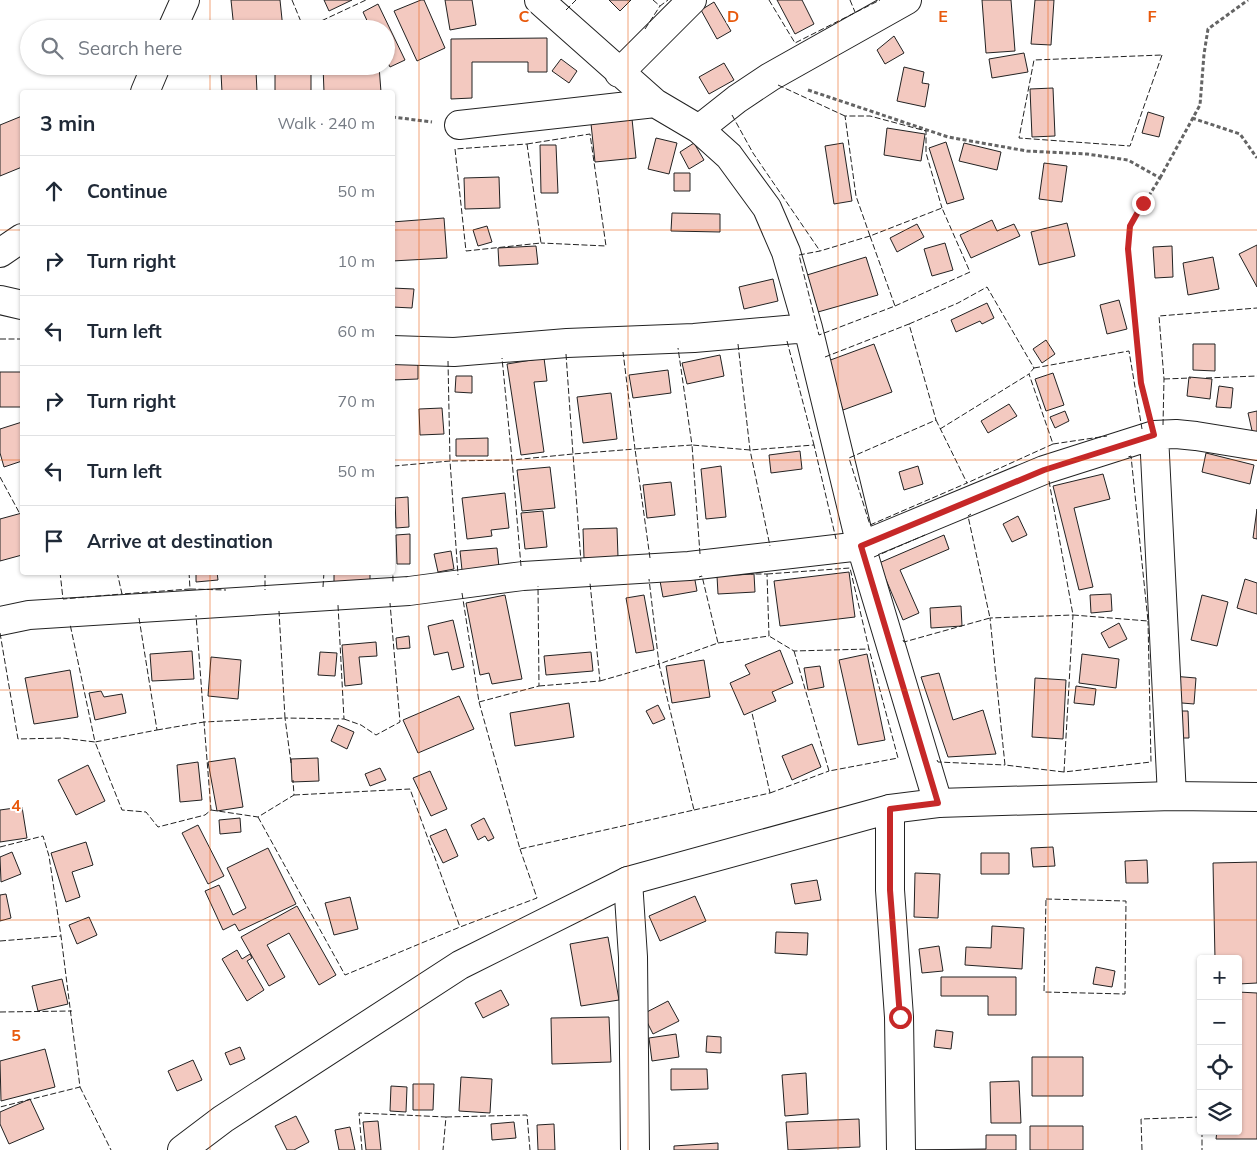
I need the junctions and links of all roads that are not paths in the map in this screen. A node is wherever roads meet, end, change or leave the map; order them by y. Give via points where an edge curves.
1 (185, 0) edge
2 (539, 0) edge
3 (692, 0) edge
4 (907, 0) edge
5 (176, 20) edge
6 (619, 73) junction
7 (152, 75) edge
8 (146, 90) edge
9 (656, 104) junction
10 (459, 125) road end
11 (699, 129) junction
12 (20, 239) edge
13 (0, 253) edge
14 (0, 300) edge
15 (20, 305) edge
16 (808, 328) junction
17 (395, 350) edge
18 (1154, 435) junction
19 (1257, 446) edge
20 (861, 546) junction
21 (0, 621) edge
22 (1172, 796) junction
23 (1257, 797) edge
24 (938, 803) junction
25 (890, 809) junction
26 (628, 881) junction
27 (182, 1150) edge
28 (635, 1150) edge
29 (901, 1150) edge

1 - 5 street
2 - 6 street
3 - 6 street
4 - 11 street via 770,77
6 - 9 street
7 - 8 street
9 - 10 street
9 - 11 street
11 - 16 street via 729,156 767,208 786,252
12 - 13 street
14 - 15 street
16 - 17 street via 454,352
16 - 20 street
18 - 19 street via 1196,436
18 - 20 street via 1044,470
18 - 22 street
20 - 21 street via 689,566 523,576 409,591 29,615
20 - 24 street
22 - 23 street
22 - 24 street
24 - 25 street
25 - 26 street
25 - 29 street via 890,890 900,1017
26 - 27 street via 460,965 223,1119
26 - 28 street via 634,957

